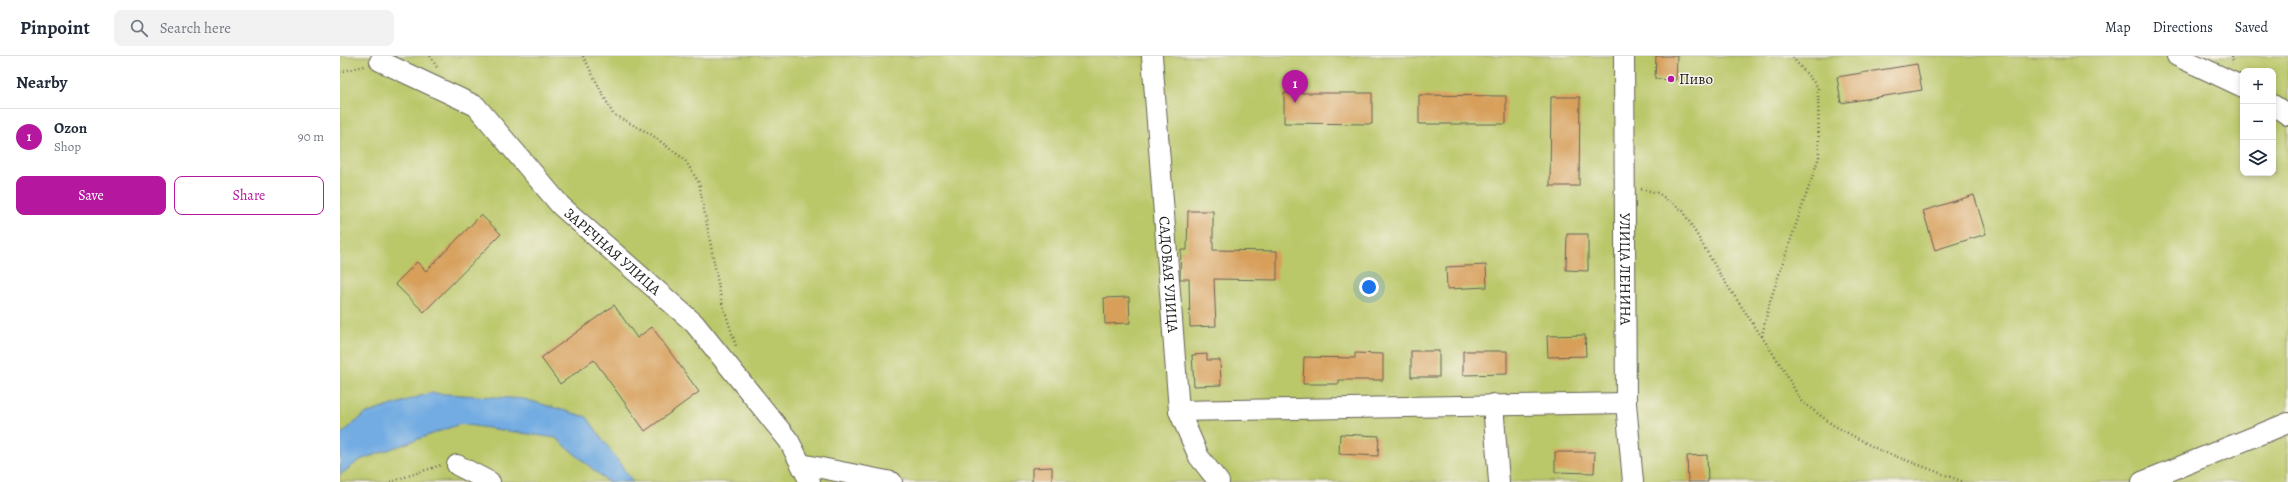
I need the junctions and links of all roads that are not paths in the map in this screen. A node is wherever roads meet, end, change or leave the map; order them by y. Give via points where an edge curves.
1 (1152, 56) edge
2 (1624, 56) edge
3 (2177, 56) edge
4 (380, 61) road end
5 (2240, 86) edge
6 (2276, 107) edge
7 (2288, 115) edge
8 (1626, 403) junction
9 (1493, 404) junction
10 (1179, 411) junction
11 (2288, 423) edge
12 (801, 464) junction
13 (457, 465) road end
14 (1217, 481) edge
15 (490, 482) edge
16 (810, 482) edge
17 (892, 482) edge
18 (1499, 482) edge
19 (1633, 482) edge
20 (2142, 482) edge

1 - 10 street, САДОВАЯ УЛИЦА
2 - 8 street, УЛИЦА ЛЕНИНА
3 - 5 street
4 - 12 street, ЗАРЕЧНАЯ УЛИЦА via 476,106 561,206 694,323 789,441
6 - 7 street
8 - 9 street
8 - 19 street, УЛИЦА ЛЕНИНА
9 - 10 street
9 - 18 street
10 - 14 street, САДОВАЯ УЛИЦА via 1199,457
11 - 20 street
12 - 16 street, ЗАРЕЧНАЯ УЛИЦА
12 - 17 street
13 - 15 street

